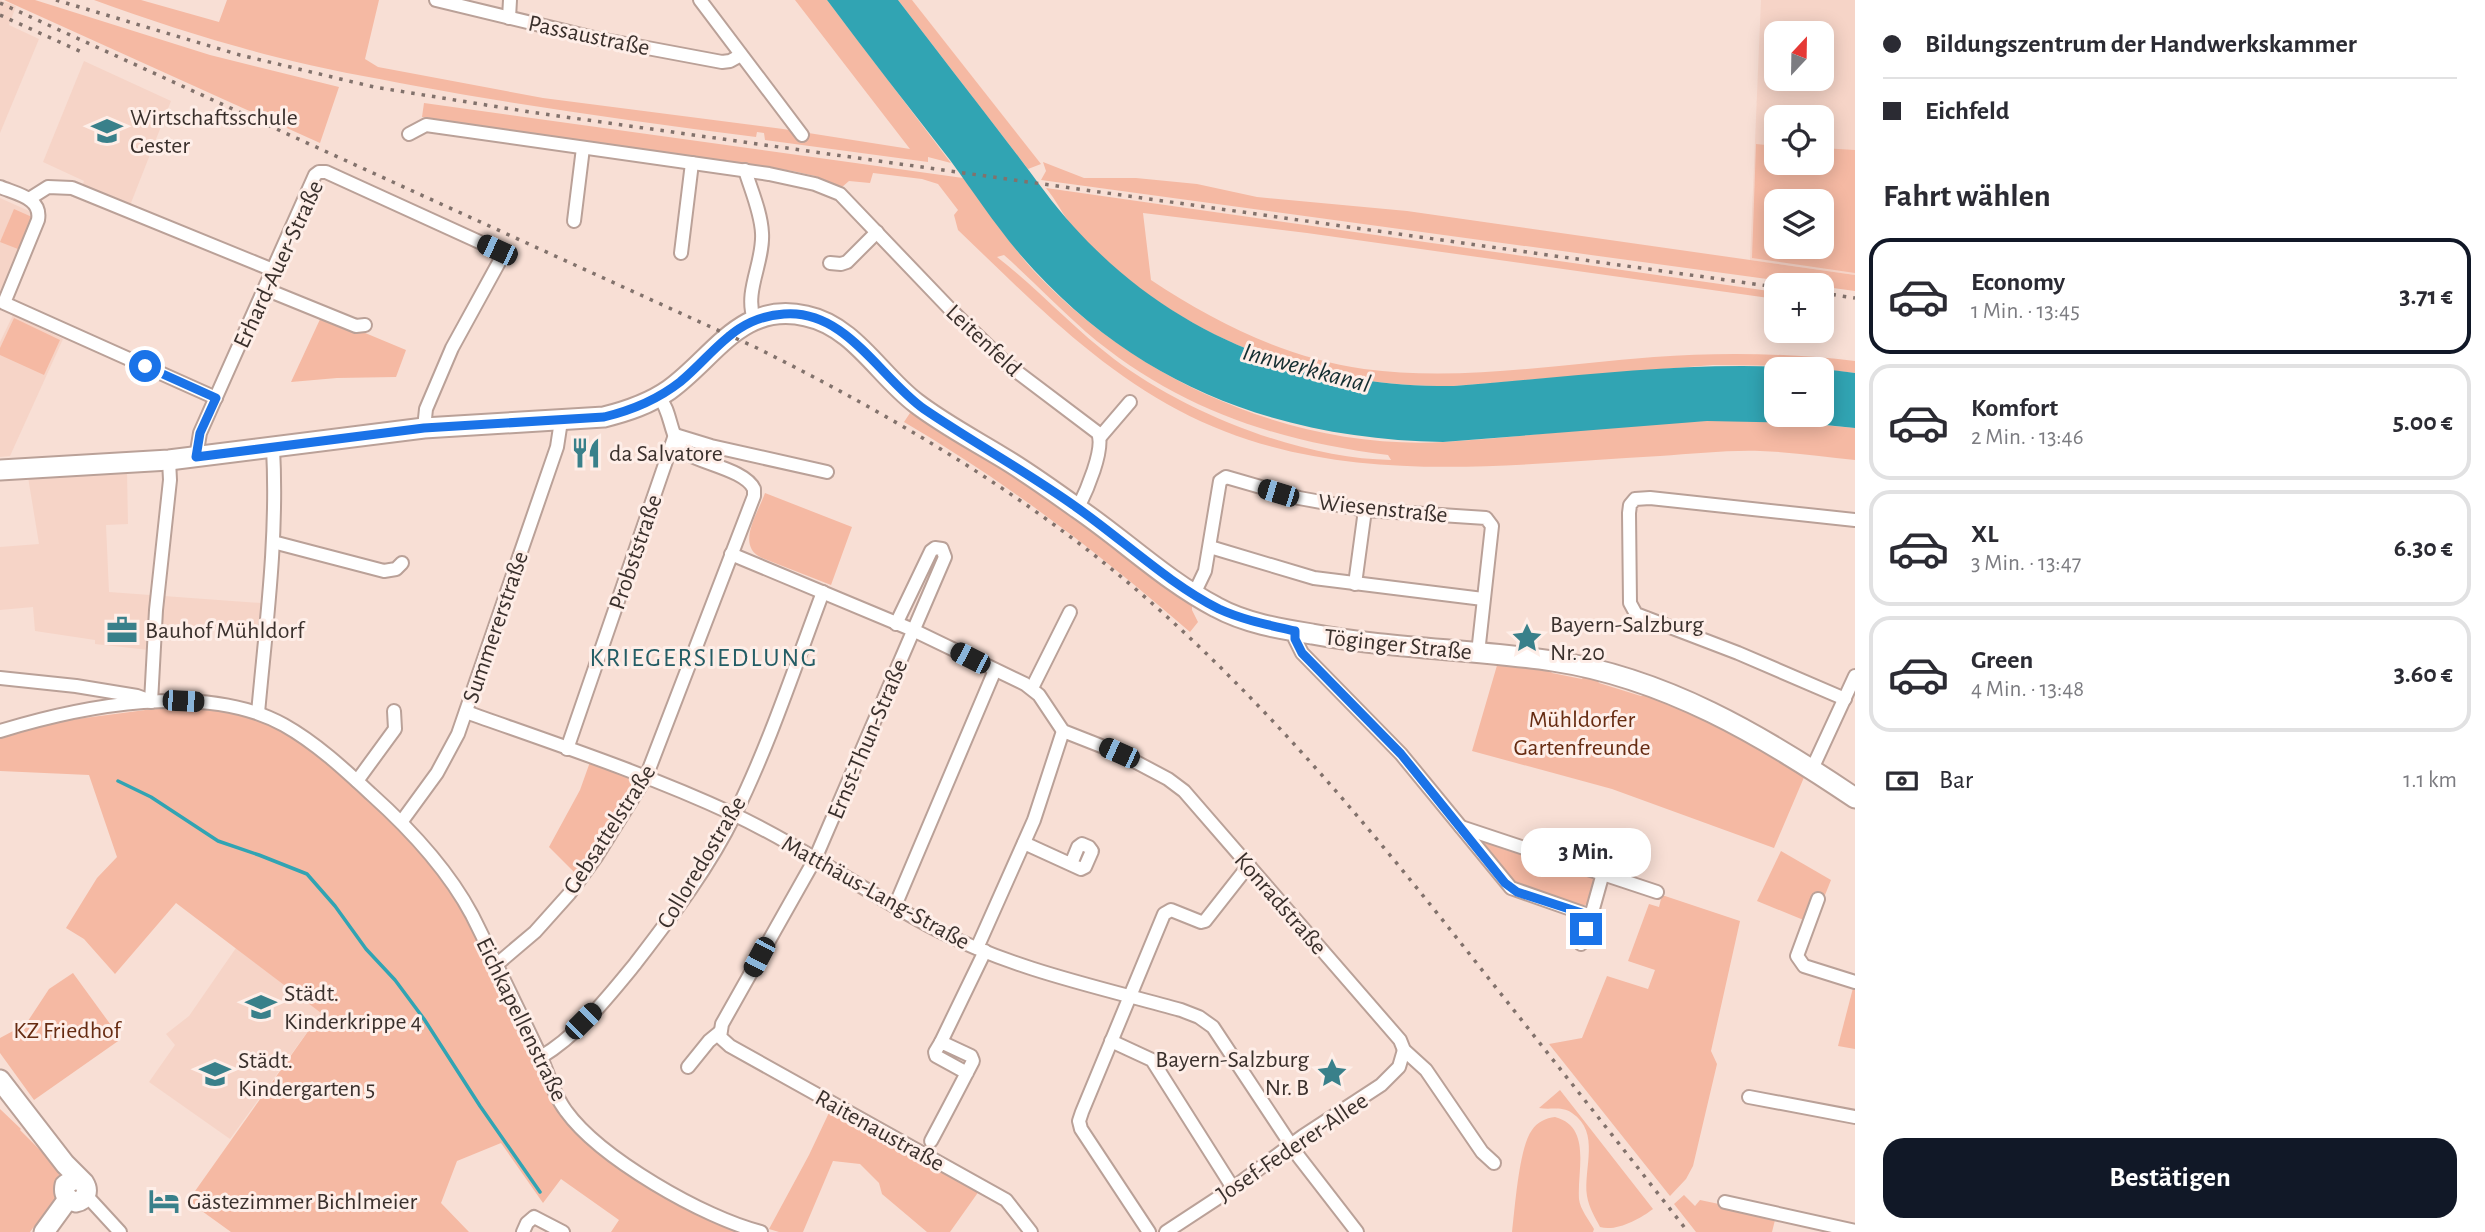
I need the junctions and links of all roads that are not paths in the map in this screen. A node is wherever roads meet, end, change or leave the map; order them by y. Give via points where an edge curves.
1 (436, 0) edge
2 (510, 0) edge
3 (701, 0) edge
4 (509, 18) junction
5 (741, 55) junction
6 (409, 134) dead end
7 (802, 135) dead end
8 (583, 148) junction
9 (692, 163) junction
10 (745, 170) junction
11 (0, 187) edge
12 (29, 199) junction
13 (574, 220) dead end
14 (877, 232) junction
15 (681, 253) dead end
16 (830, 262) dead end
17 (273, 270) junction
18 (265, 289) junction
19 (754, 319) junction
20 (365, 325) dead end
21 (659, 397) junction
22 (216, 398) junction
23 (1130, 402) dead end
24 (561, 421) junction
25 (424, 428) junction
26 (675, 435) junction
27 (1100, 436) junction
28 (272, 448) junction
29 (196, 457) junction
30 (169, 460) junction
31 (0, 470) edge
32 (828, 472) dead end
33 (1078, 508) junction
34 (1365, 510) junction
35 (1855, 520) edge
36 (273, 542) junction
37 (1210, 547) junction
38 (732, 554) junction
39 (402, 563) dead end
40 (1355, 584) junction
41 (823, 593) junction
42 (1194, 594) junction
43 (1483, 599) junction
44 (1070, 612) dead end
45 (897, 624) junction
46 (913, 630) junction
47 (1295, 631) junction
48 (1478, 653) junction
49 (995, 670) junction
50 (1855, 676) edge
51 (0, 678) edge
52 (1032, 688) junction
53 (1845, 699) junction
54 (151, 702) junction
55 (394, 711) dead end
56 (466, 712) junction
57 (258, 713) junction
58 (0, 731) edge
59 (1063, 731) junction
60 (567, 748) junction
61 (1812, 769) junction
62 (646, 776) junction
63 (357, 781) junction
64 (1855, 798) edge
65 (735, 815) junction
66 (402, 821) junction
67 (1460, 827) junction
68 (1024, 843) junction
69 (815, 859) junction
70 (1071, 864) dead end
71 (1249, 865) junction
72 (1603, 873) junction
73 (1657, 892) dead end
74 (1818, 899) dead end
75 (895, 906) junction
76 (1591, 916) junction
77 (1581, 944) dead end
78 (981, 949) junction
79 (496, 965) junction
80 (1855, 982) edge
81 (1129, 996) junction
82 (720, 1035) junction
83 (1111, 1041) junction
84 (1404, 1050) junction
85 (541, 1057) junction
86 (688, 1067) dead end
87 (0, 1080) edge
88 (1749, 1097) dead end
89 (1855, 1117) edge
90 (931, 1141) dead end
91 (1291, 1144) junction
92 (1494, 1163) dead end
93 (73, 1184) junction
94 (1233, 1188) junction
95 (1726, 1202) dead end
96 (1855, 1231) edge
97 (44, 1232) edge
98 (120, 1232) edge
99 (523, 1232) edge
100 (563, 1232) edge
101 (761, 1232) edge
102 (1031, 1232) edge
103 (1149, 1232) edge
104 (1166, 1232) edge
105 (1357, 1232) edge

1 - 4 street, Passaustraße
2 - 4 street
3 - 5 street
4 - 5 street, Passaustraße via 722,62
5 - 7 street
6 - 8 street, Leitenfeld via 426,125
8 - 9 street, Leitenfeld
8 - 13 street
9 - 10 street, Leitenfeld
9 - 15 street
10 - 14 street, Leitenfeld via 828,188 840,194
10 - 19 street via 762,232 751,295
11 - 12 street
12 - 17 street via 48,187 72,188
12 - 22 street via 40,210 38,220 4,303
14 - 16 street via 847,262
14 - 27 street, Leitenfeld via 1008,365
17 - 18 street, Erhard-Auer-Straße
17 - 25 street, Erhard-Auer-Straße via 319,172 503,255 452,348 426,410
18 - 20 street via 356,326
18 - 22 street, Erhard-Auer-Straße
19 - 21 street, Töginger Straße
19 - 33 street, Töginger Straße via 793,314 835,328 924,409
21 - 24 street, Töginger Straße via 619,413
21 - 26 street
22 - 29 street, Erhard-Auer-Straße via 200,433
23 - 27 street
24 - 25 street, Töginger Straße
24 - 56 street, Summererstraße via 557,447
25 - 28 street, Töginger Straße
26 - 32 street
26 - 38 street, Gebsattelstraße via 689,454 752,483 754,496
26 - 60 street, Probststraße
27 - 33 street
28 - 29 street, Töginger Straße
28 - 36 street
29 - 30 street, Töginger Straße
30 - 31 street, Töginger Straße
30 - 54 street
33 - 42 street, Töginger Straße
34 - 37 street, Wiesenstraße via 1288,496 1226,477 1220,481
34 - 40 street
34 - 43 street, Wiesenstraße via 1486,518 1492,526
35 - 53 street via 1664,498 1635,499 1628,524 1630,603 1636,614
36 - 39 street via 384,571
36 - 57 street
37 - 40 street via 1303,575
37 - 42 street, Wiesenstraße
38 - 41 street
38 - 62 street, Gebsattelstraße
40 - 43 street
41 - 45 street
41 - 65 street, Colloredostraße
42 - 47 street, Töginger Straße via 1230,614
43 - 48 street, Wiesenstraße
44 - 52 street
45 - 46 street
45 - 46 street via 931,551 939,548 945,557
46 - 49 street
46 - 69 street, Ernst-Thun-Straße
47 - 48 street, Töginger Straße
47 - 67 street via 1302,653 1401,754
48 - 61 street, Töginger Straße via 1555,662 1638,681 1721,716
49 - 52 street
49 - 75 street
50 - 53 street
51 - 54 street, Eichkapellenstraße via 76,686
52 - 59 street
53 - 61 street
54 - 57 street, Eichkapellenstraße via 213,703
54 - 58 street via 75,712
55 - 63 street via 395,729
56 - 60 street, Matthäus-Lang-Straße
56 - 66 street, Summererstraße via 449,754
57 - 63 street, Eichkapellenstraße via 299,735
59 - 68 street
59 - 71 street, Konradstraße via 1119,753 1179,787
60 - 62 street, Matthäus-Lang-Straße
61 - 64 street, Töginger Straße
62 - 65 street, Matthäus-Lang-Straße
62 - 79 street, Gebsattelstraße via 569,894 535,932
63 - 66 street, Eichkapellenstraße
65 - 69 street, Matthäus-Lang-Straße
65 - 85 street, Colloredostraße via 691,888 623,978 576,1029
66 - 79 street, Eichkapellenstraße via 470,912
67 - 72 street
67 - 76 street via 1511,888
68 - 70 street
68 - 78 street
69 - 75 street, Matthäus-Lang-Straße
69 - 82 street, Ernst-Thun-Straße
71 - 81 street via 1205,921 1171,910 1164,914
71 - 84 street, Konradstraße
72 - 73 street
72 - 76 street
74 - 80 street via 1798,961
75 - 78 street, Matthäus-Lang-Straße
76 - 77 street
78 - 81 street, Matthäus-Lang-Straße
78 - 90 street via 935,1052 967,1073
79 - 85 street, Eichkapellenstraße
81 - 83 street
81 - 91 street, Matthäus-Lang-Straße via 1209,1022
82 - 86 street, Ernst-Thun-Straße via 709,1041
82 - 102 street, Raitenaustraße via 730,1046 1006,1200
83 - 94 street via 1153,1060
83 - 103 street via 1079,1121
84 - 91 street, Josef-Federer-Allee via 1399,1066 1381,1085
84 - 92 street, Konradstraße via 1426,1070
85 - 101 street, Eichkapellenstraße via 566,1111 614,1156 690,1204
87 - 93 street
88 - 89 street
91 - 94 street, Josef-Federer-Allee
91 - 105 street, Matthäus-Lang-Straße
93 - 97 street
93 - 98 street
94 - 104 street, Josef-Federer-Allee
95 - 96 street
99 - 100 street via 534,1217

